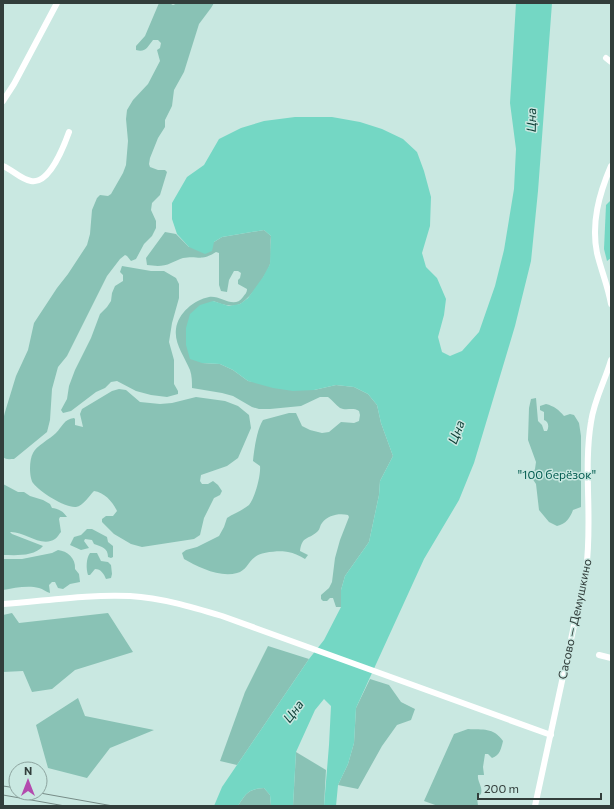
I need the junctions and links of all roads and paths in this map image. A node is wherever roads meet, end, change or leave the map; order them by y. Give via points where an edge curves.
1 (57, 3) edge
2 (3, 101) edge
3 (69, 132) dead end
4 (3, 166) edge
5 (611, 166) edge
6 (611, 304) edge
7 (611, 360) edge
8 (3, 604) edge
9 (600, 655) dead end
10 (611, 658) edge
11 (551, 735) junction
12 (535, 806) edge

1 - 2 street
3 - 4 street via 64,146 41,179 27,180
5 - 6 street via 602,189 594,229 597,254
7 - 11 street, Сасово — Демушкино via 591,422 586,570
8 - 11 street via 130,596 187,606 258,629
9 - 10 street
11 - 12 street, Сасово — Демушкино

